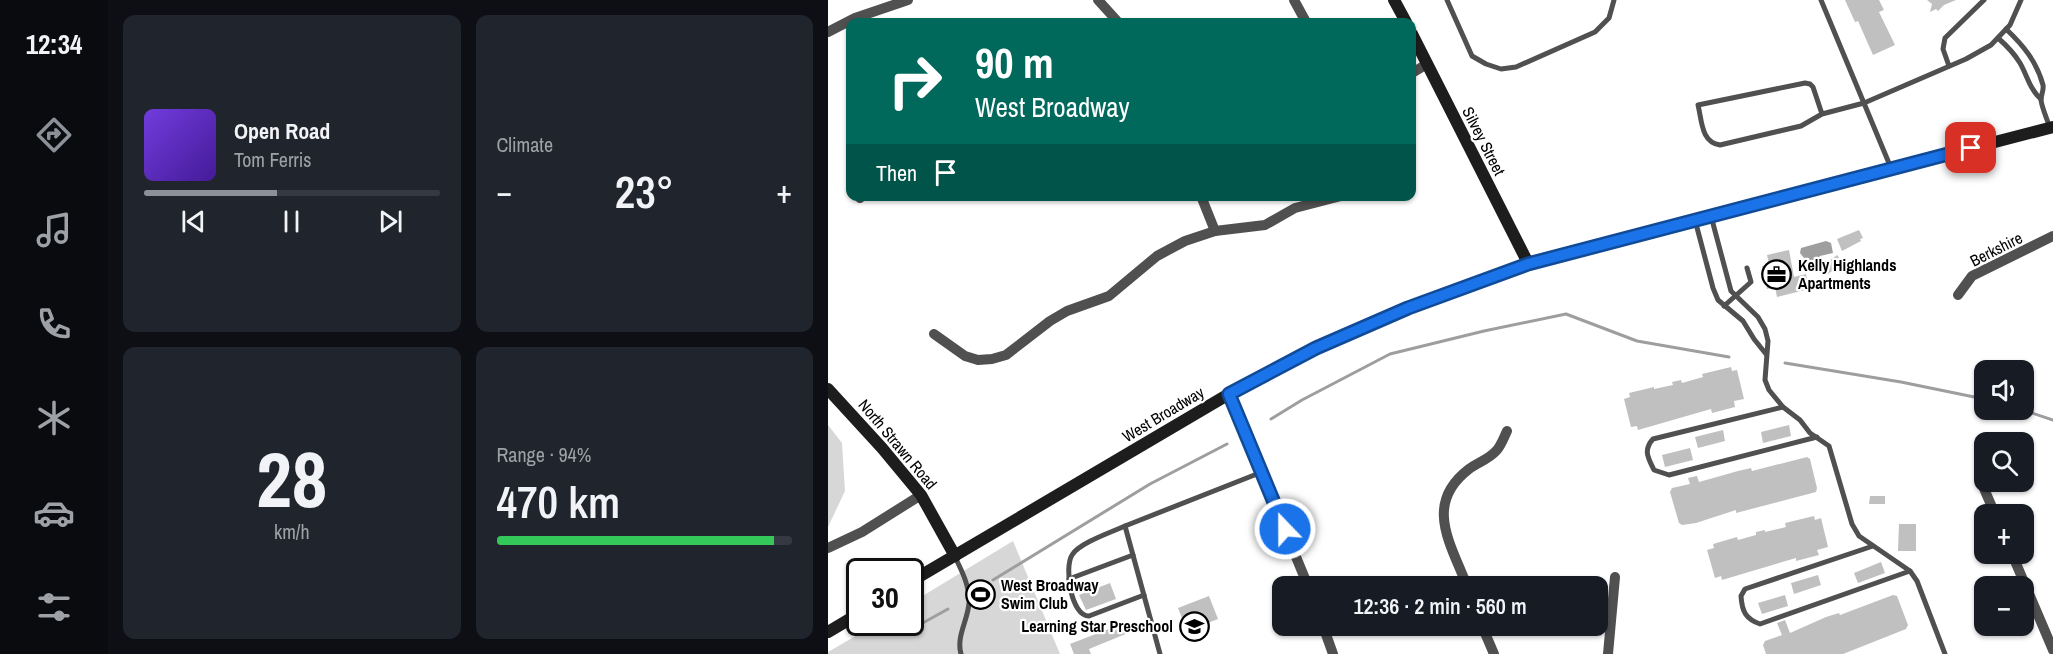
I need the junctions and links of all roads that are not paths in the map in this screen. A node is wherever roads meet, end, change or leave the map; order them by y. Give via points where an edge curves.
1 (908, 0) edge
2 (1098, 0) edge
3 (1294, 0) edge
4 (1395, 0) edge
5 (1447, 0) edge
6 (1614, 0) edge
7 (1821, 0) edge
8 (1984, 0) edge
9 (2021, 0) edge
10 (855, 18) edge
11 (1114, 18) edge
12 (1304, 18) edge
13 (1404, 18) edge
14 (846, 23) edge
15 (2006, 29) junction
16 (828, 32) edge
17 (1998, 38) junction
18 (1416, 42) edge
19 (1427, 64) junction
20 (1949, 66) junction
21 (1416, 70) edge
22 (2041, 99) junction
23 (1864, 102) junction
24 (1822, 114) junction
25 (2052, 131) edge
26 (1892, 169) junction
27 (1203, 201) edge
28 (1318, 201) edge
29 (1711, 216) junction
30 (1695, 220) junction
31 (1215, 231) junction
32 (2053, 236) edge
33 (1528, 264) junction
34 (1748, 268) dead end
35 (1958, 295) dead end
36 (1736, 297) junction
37 (1724, 306) junction
38 (934, 334) dead end
39 (1766, 354) junction
40 (828, 389) edge
41 (1229, 394) junction
42 (1782, 407) junction
43 (1507, 431) dead end
44 (1817, 437) junction
45 (1262, 472) junction
46 (921, 495) junction
47 (1125, 526) junction
48 (1873, 546) junction
49 (828, 548) edge
50 (1133, 555) junction
51 (955, 556) junction
52 (2016, 564) edge
53 (1910, 570) junction
54 (924, 574) edge
55 (1304, 576) edge
56 (1463, 576) edge
57 (1615, 577) dead end
58 (1070, 579) junction
59 (1144, 595) junction
60 (846, 621) edge
61 (828, 632) edge
62 (1327, 636) edge
63 (1486, 636) edge
64 (2053, 650) edge
65 (961, 654) edge
66 (1160, 654) edge
67 (1334, 654) edge
68 (1494, 654) edge
69 (1608, 654) edge
70 (1945, 654) edge

1 - 10 street
2 - 11 street
3 - 12 street
4 - 13 main road
5 - 6 lane via 1472,56 1501,69 1516,67 1595,32 1609,18
7 - 23 lane
8 - 20 lane via 1945,38 1943,49
9 - 15 lane
14 - 16 street
15 - 17 lane
15 - 22 lane via 2031,56 2044,88
17 - 20 lane
17 - 22 lane via 2011,50 2034,94
18 - 19 main road, Silvey Street
19 - 21 street
19 - 33 main road, Silvey Street
20 - 23 lane
22 - 25 lane
23 - 24 lane
23 - 26 lane
24 - 24 lane via 1801,126 1720,145 1706,137 1698,105 1804,83 1813,87
25 - 26 main road, West Broadway
26 - 29 main road, West Broadway
27 - 31 street
28 - 31 street via 1295,208 1265,225
29 - 30 main road, West Broadway
29 - 36 lane via 1727,280
30 - 33 main road, West Broadway
30 - 37 lane via 1713,288
31 - 38 street via 1157,256 1109,296 1050,321 1006,355 978,360 965,356
32 - 35 street, Berkshire via 1972,276
33 - 41 main road, West Broadway via 1408,308 1316,348
34 - 36 lane via 1751,282
36 - 37 lane
36 - 39 lane via 1766,328
37 - 39 lane via 1743,321
39 - 42 lane via 1765,380
40 - 46 main road, North Strawn Road
41 - 45 street
41 - 51 main road, West Broadway
42 - 44 lane
42 - 44 lane via 1653,440 1647,446 1647,456 1654,470 1669,475
43 - 56 street via 1496,451 1454,484 1444,503 1443,522
44 - 48 lane via 1829,446 1852,524 1859,536
45 - 47 lane
45 - 55 street
46 - 49 street
46 - 51 main road, North Strawn Road
47 - 50 lane
47 - 58 lane via 1078,548 1071,556
48 - 53 lane
48 - 53 lane via 1745,589 1741,596 1744,612 1760,624
50 - 58 lane
50 - 59 lane
51 - 54 main road, West Broadway
51 - 65 lane via 967,583 969,603 961,633
52 - 64 street
53 - 70 lane
57 - 69 street
58 - 59 lane via 1078,612 1084,616
59 - 66 lane
60 - 61 main road
62 - 67 street
63 - 68 street

